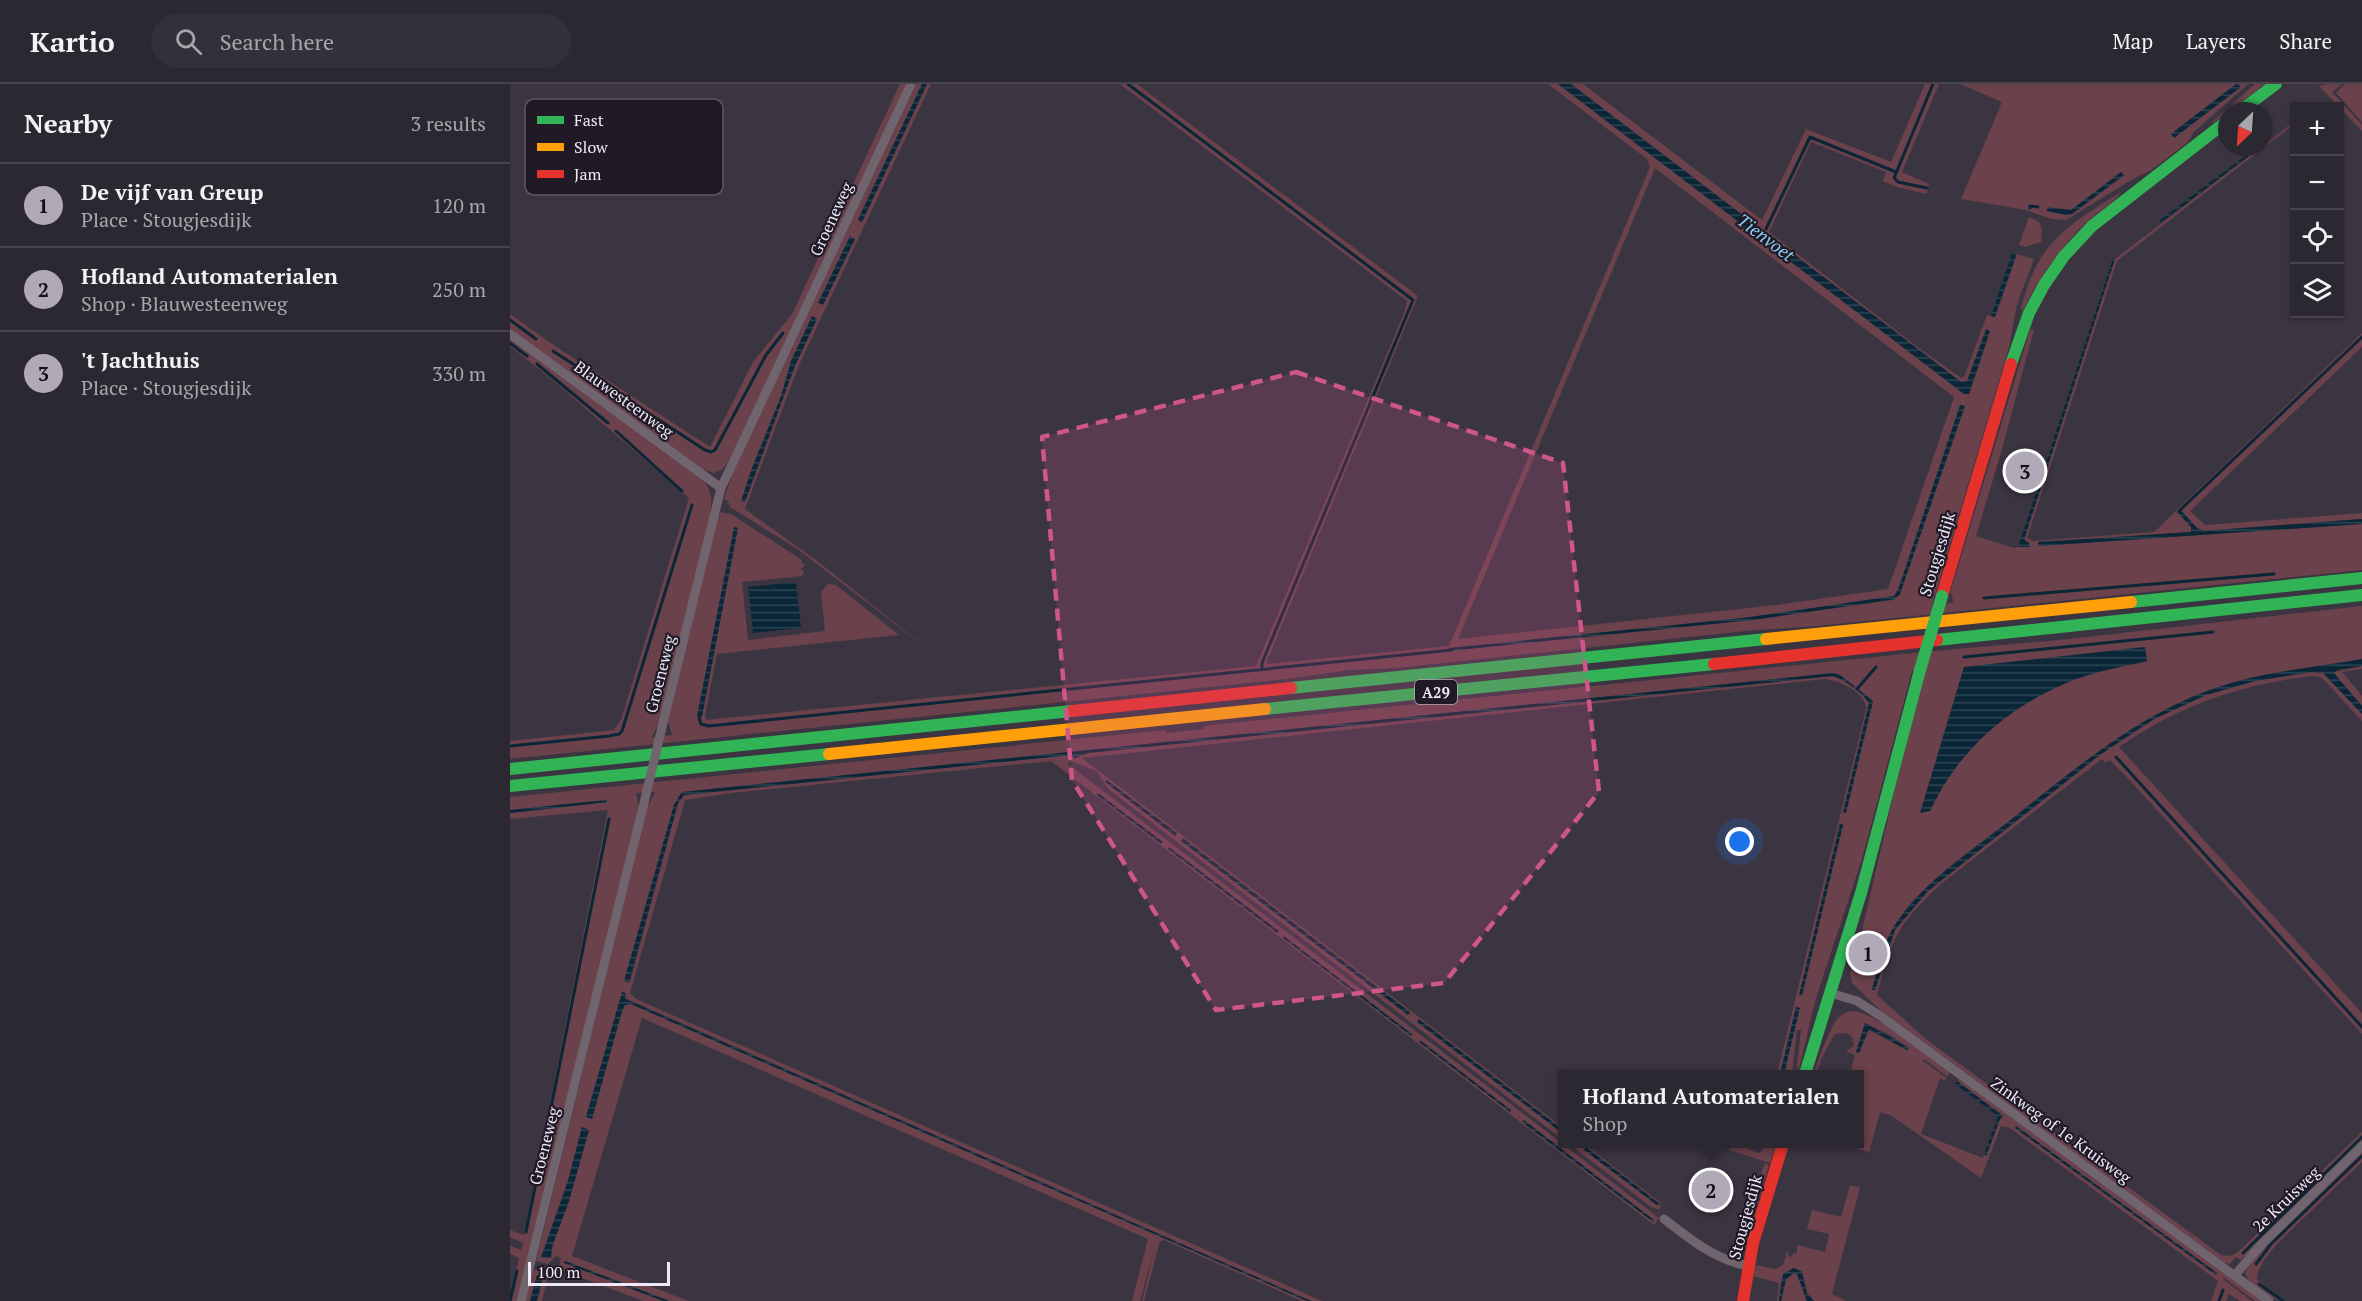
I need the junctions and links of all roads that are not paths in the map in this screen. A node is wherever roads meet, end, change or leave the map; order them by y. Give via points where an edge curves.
1 (911, 84) edge
2 (2276, 84) edge
3 (2252, 102) edge
4 (2218, 128) edge
5 (510, 334) edge
6 (721, 488) junction
7 (2362, 578) edge
8 (2362, 595) edge
9 (510, 769) edge
10 (510, 786) edge
11 (1830, 993) junction
12 (1806, 1070) edge
13 (2362, 1146) edge
14 (1781, 1148) edge
15 (1664, 1219) dead end
16 (1748, 1266) junction
17 (2235, 1275) junction
18 (521, 1301) edge
19 (1743, 1301) edge
20 (2270, 1301) edge

1 - 6 street, Groeneweg
2 - 3 main road
4 - 11 main road, Stougjesdijk, bridge via 2097,221 2044,285 2029,313 1920,670 1861,893
5 - 6 street, Blauwesteenweg
6 - 18 street, Groeneweg, bridge
7 - 9 main road, A29
8 - 10 main road, A29
11 - 12 main road, Stougjesdijk
11 - 17 street, Zinkweg of 1e Kruisweg via 1857,1001 1882,1017
13 - 17 street, 2e Kruisweg
14 - 16 main road, Stougjesdijk
15 - 16 street via 1717,1257
16 - 19 main road, Stougjesdijk
17 - 20 street, Zinkweg of 1e Kruisweg

